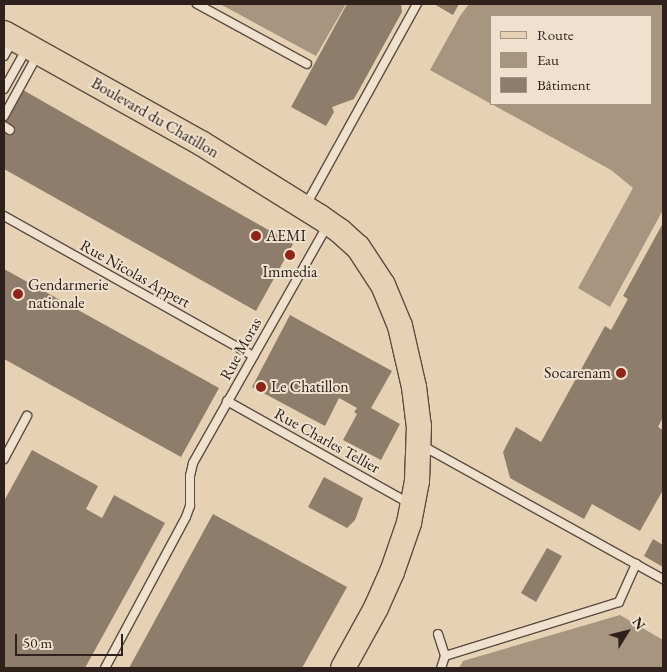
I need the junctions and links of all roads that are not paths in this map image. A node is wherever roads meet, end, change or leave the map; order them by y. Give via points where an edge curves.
1 (197, 4) edge
2 (418, 4) edge
3 (18, 45) edge
4 (307, 64) dead end
5 (4, 89) edge
6 (4, 116) edge
7 (305, 207) junction
8 (4, 216) edge
9 (328, 223) junction
10 (253, 356) junction
11 (228, 401) junction
12 (27, 416) dead end
13 (419, 444) junction
14 (4, 459) edge
15 (413, 505) junction
16 (636, 564) junction
17 (663, 578) edge
18 (438, 634) dead end
19 (445, 656) junction
20 (105, 668) edge
21 (343, 668) edge
22 (441, 668) edge

1 - 4 lane
2 - 7 lane
3 - 5 lane
3 - 6 lane
3 - 7 main road, Boulevard du Chatillon via 205,145
7 - 9 main road, Boulevard du Chatillon
8 - 10 lane, Rue Nicolas Appert
9 - 10 lane, Rue Moras
9 - 13 main road, Boulevard du Chatillon via 358,248 373,268 390,301 400,326 414,386
10 - 11 lane, Rue Moras
11 - 15 lane, Rue Charles Tellier
11 - 20 lane, Rue Moras via 193,463 188,512
12 - 14 lane
13 - 15 main road, Boulevard du Chatillon
13 - 16 lane
15 - 21 main road, Boulevard du Chatillon via 387,585
16 - 17 lane
16 - 19 lane via 620,602
18 - 19 lane
19 - 22 lane

